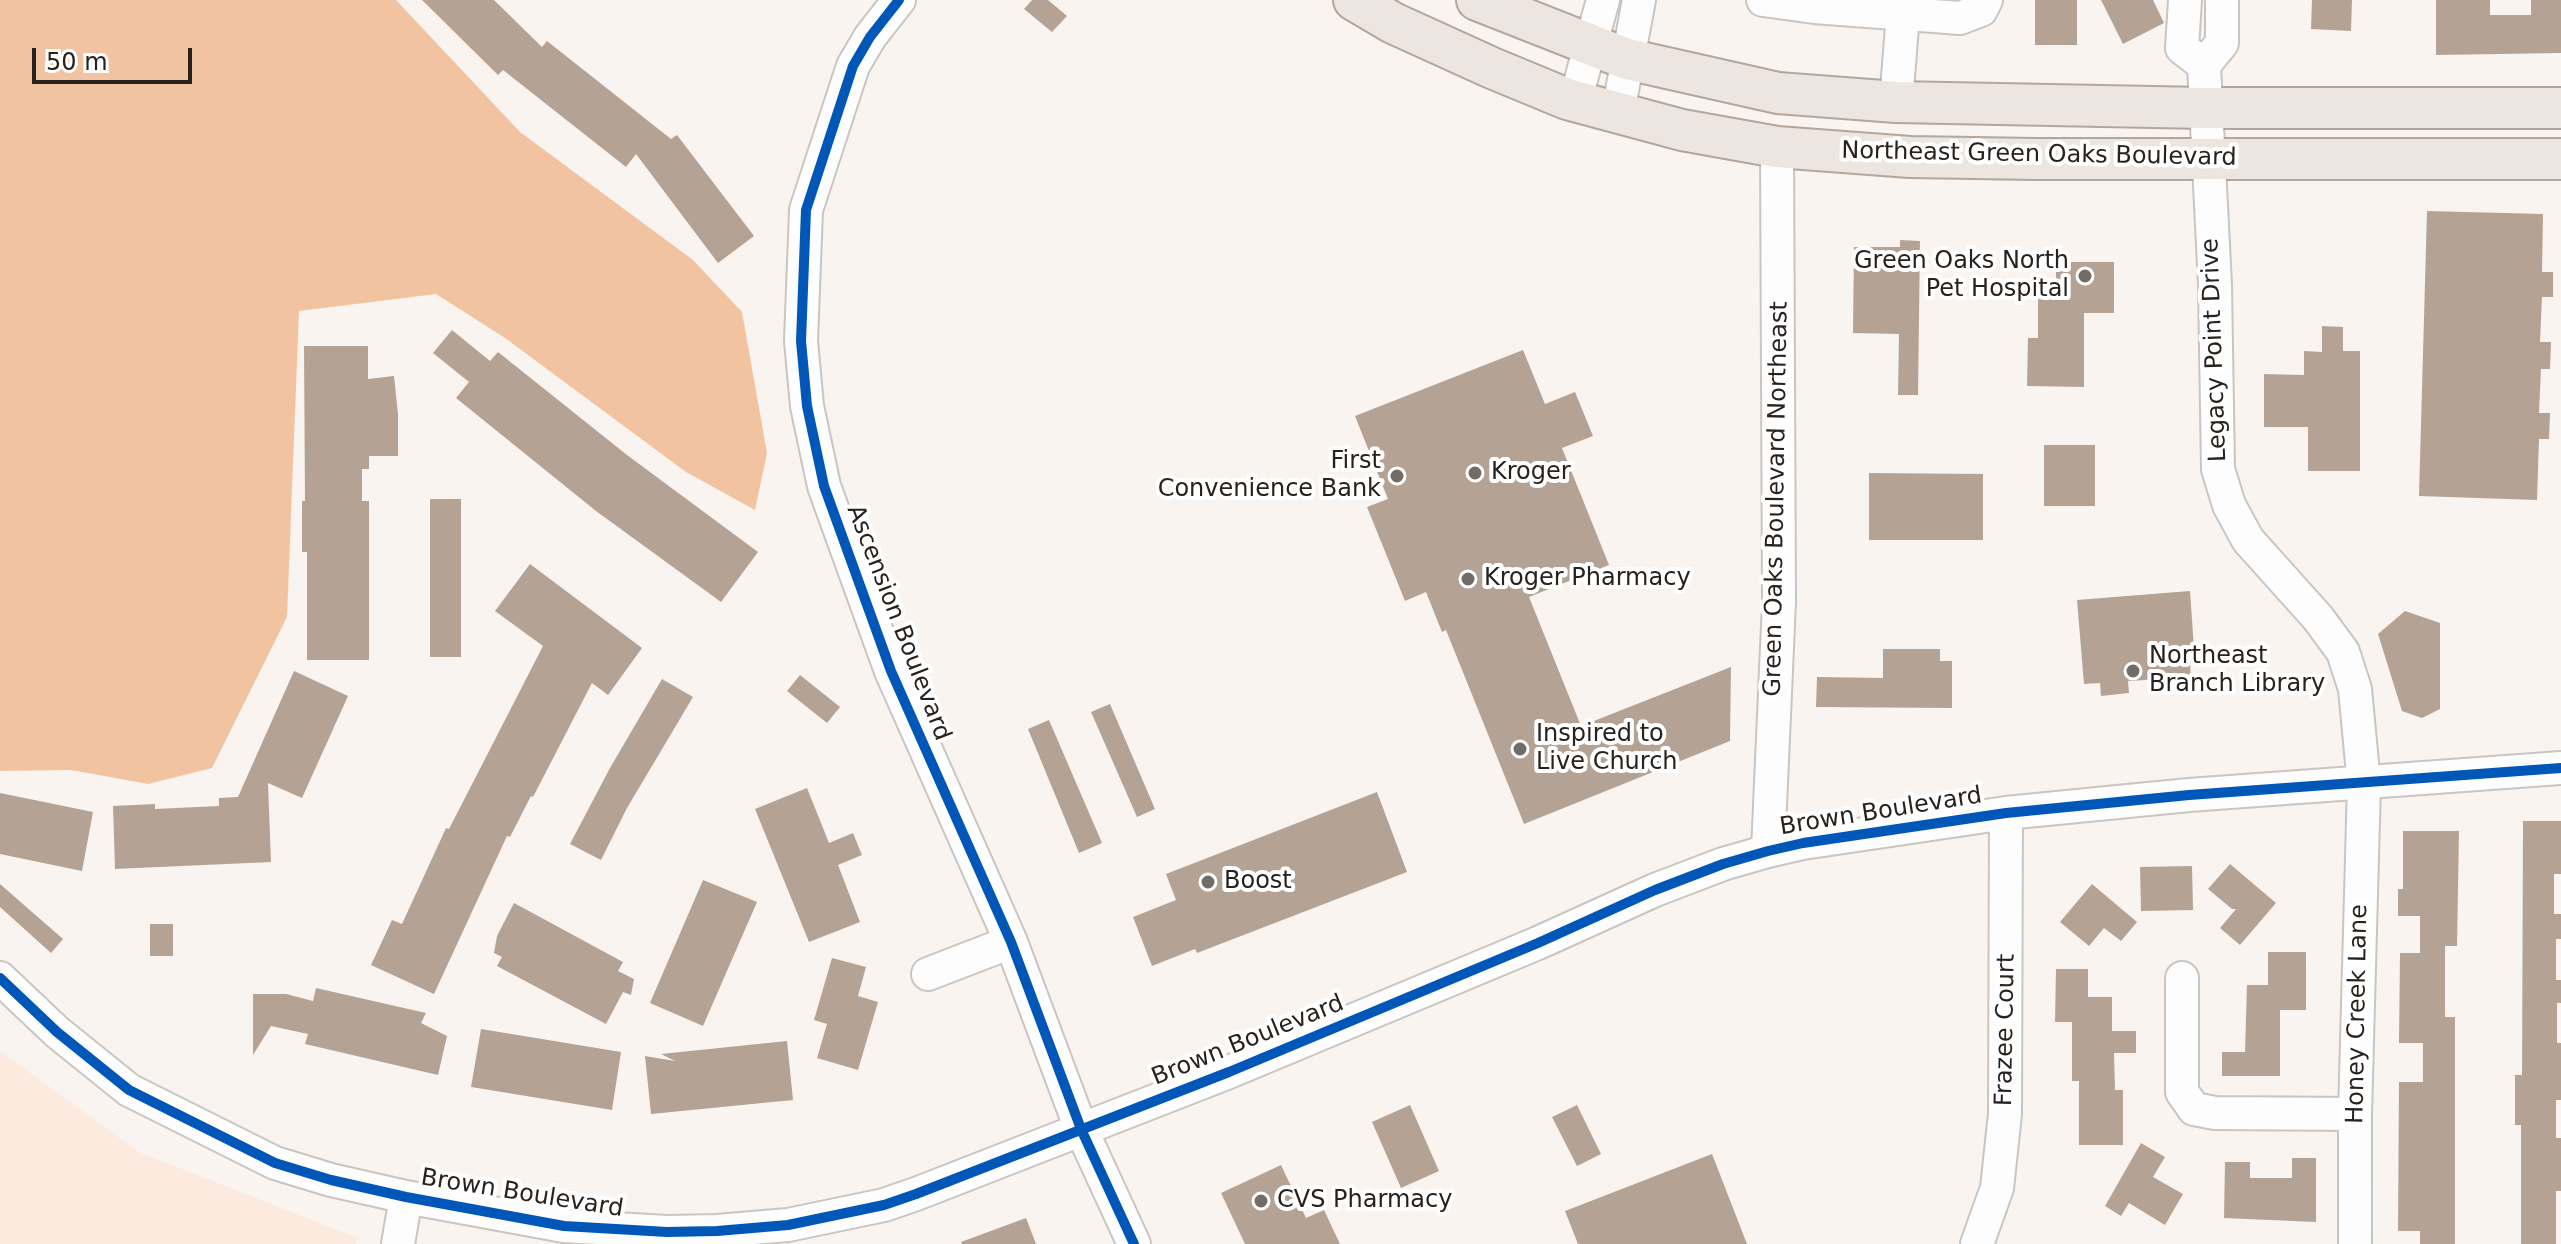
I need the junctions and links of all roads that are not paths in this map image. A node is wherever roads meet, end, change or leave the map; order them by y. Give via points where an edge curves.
1 (899, 0) edge
2 (1354, 0) edge
3 (1477, 0) edge
4 (1603, 0) edge
5 (1639, 0) edge
6 (1763, 0) edge
7 (1986, 0) edge
8 (2185, 0) edge
9 (2222, 0) edge
10 (1903, 14) junction
11 (1590, 45) junction
12 (1627, 59) junction
13 (2204, 65) junction
14 (1575, 101) junction
15 (1896, 102) junction
16 (2205, 108) junction
17 (2561, 108) edge
18 (1618, 112) junction
19 (1777, 147) junction
20 (2561, 159) edge
21 (2207, 160) junction
22 (2561, 768) edge
23 (2364, 784) junction
24 (2006, 813) junction
25 (1768, 851) junction
26 (1011, 942) junction
27 (928, 974) dead end
28 (0, 978) edge
29 (2182, 978) dead end
30 (2355, 1114) junction
31 (1081, 1129) junction
32 (406, 1197) junction
33 (398, 1244) edge
34 (1134, 1244) edge
35 (1977, 1244) edge
36 (2355, 1244) edge

1 - 26 street, Ascension Boulevard via 853,66 806,210 801,341 807,406 824,486 891,671
2 - 14 main road, Northeast Green Oaks Boulevard via 1393,23
3 - 11 main road, Northeast Green Oaks Boulevard
4 - 11 street
5 - 12 street
6 - 10 street
7 - 10 street via 1981,10 1960,18
8 - 13 street via 2182,48
9 - 13 street, Legacy Point Drive via 2222,43
10 - 15 street
11 - 12 main road, Northeast Green Oaks Boulevard
11 - 14 street
12 - 15 main road, Northeast Green Oaks Boulevard via 1778,93
12 - 18 street
13 - 16 street, Legacy Point Drive
14 - 18 main road, Northeast Green Oaks Boulevard
15 - 16 main road, Northeast Green Oaks Boulevard
16 - 17 main road, Northeast Green Oaks Boulevard
16 - 21 street, Legacy Point Drive
18 - 19 main road, Northeast Green Oaks Boulevard
19 - 21 main road, Northeast Green Oaks Boulevard via 1910,157
19 - 25 street, Green Oaks Boulevard Northeast via 1779,602
20 - 21 main road, Northeast Green Oaks Boulevard
21 - 23 street, Legacy Point Drive via 2218,469 2248,540 2343,652 2355,689
22 - 23 street, Brown Boulevard
23 - 24 street, Brown Boulevard
23 - 30 street, Honey Creek Lane
24 - 25 street, Brown Boulevard
24 - 35 street, Frazee Court via 2005,1114 1997,1188
25 - 31 street, Brown Boulevard via 1655,890
26 - 27 street
26 - 31 street, Ascension Boulevard
28 - 32 street, Brown Boulevard via 98,1066 162,1109 275,1163
29 - 30 street via 2182,1092 2194,1109
30 - 36 street, Honey Creek Lane
31 - 32 street, Brown Boulevard via 884,1205 788,1225 705,1232 599,1229
31 - 34 street, Ascension Boulevard
32 - 33 street

